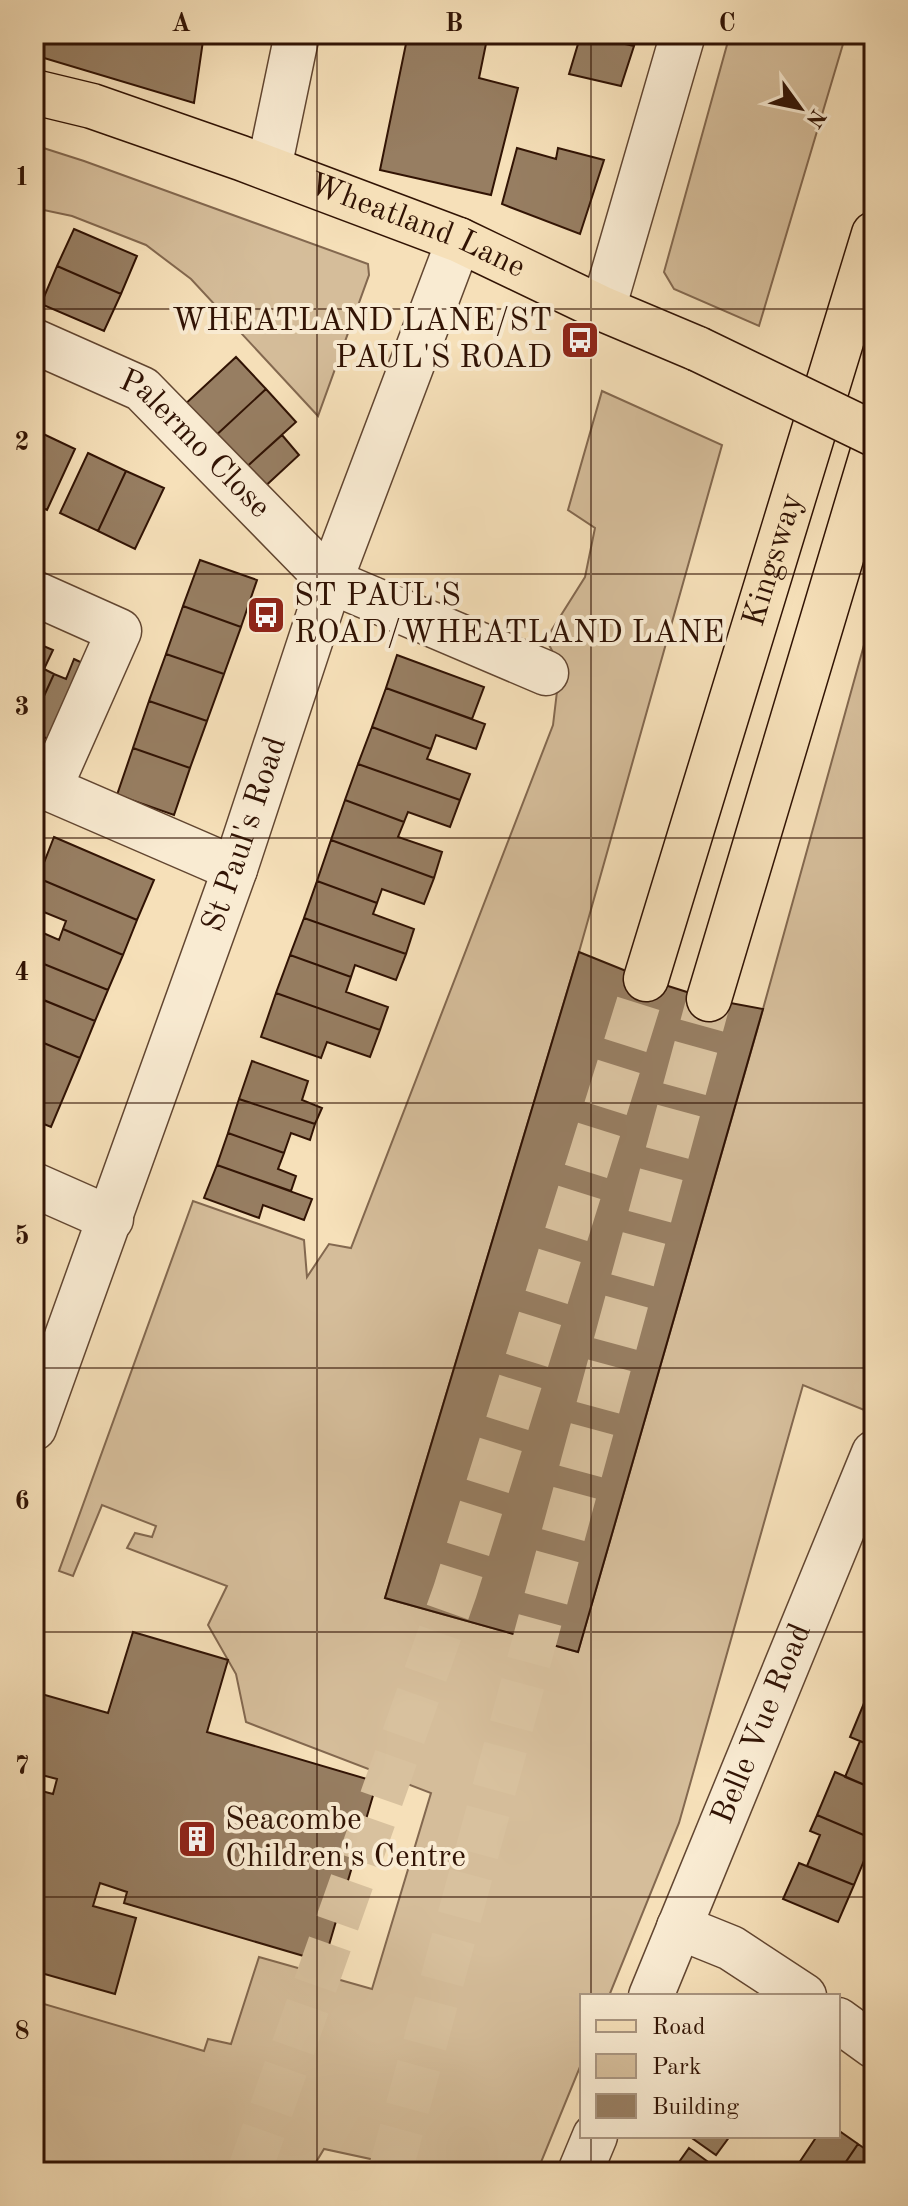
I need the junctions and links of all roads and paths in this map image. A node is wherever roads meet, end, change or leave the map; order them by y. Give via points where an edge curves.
1 (297, 34) edge
2 (683, 34) edge
3 (34, 92) edge
4 (269, 168) junction
5 (874, 234) edge
6 (459, 240) junction
7 (603, 309) junction
8 (34, 341) edge
9 (874, 434) edge
10 (874, 448) edge
11 (330, 581) junction
12 (34, 593) edge
13 (546, 673) dead end
14 (42, 786) edge
15 (235, 869) junction
16 (646, 979) tunnel mouth
17 (709, 999) tunnel mouth
18 (34, 1185) edge
19 (111, 1219) junction
20 (34, 1428) edge
21 (874, 1453) edge
22 (679, 1927) junction
23 (652, 1994) edge
24 (801, 1994) edge
25 (840, 2021) edge
26 (874, 2046) edge
27 (594, 2138) edge
28 (580, 2172) edge

1 - 4 street
2 - 7 street
3 - 4 main road, Wheatland Lane via 92,106
4 - 6 main road, Wheatland Lane
5 - 16 main road, Kingsway
6 - 7 main road, Wheatland Lane
6 - 11 street, St Paul's Road
7 - 9 main road, Wheatland Lane, bridge
8 - 11 street, Palermo Close via 142,389
10 - 17 main road, Kingsway
11 - 13 street
11 - 15 street, St Paul's Road
12 - 14 street via 119,631
14 - 15 street
15 - 19 street, St Paul's Road
18 - 19 street
19 - 20 street, St Paul's Road
21 - 22 street, Belle Vue Road
22 - 23 street, Belle Vue Road
22 - 24 street via 731,1948
25 - 26 street
27 - 28 street

